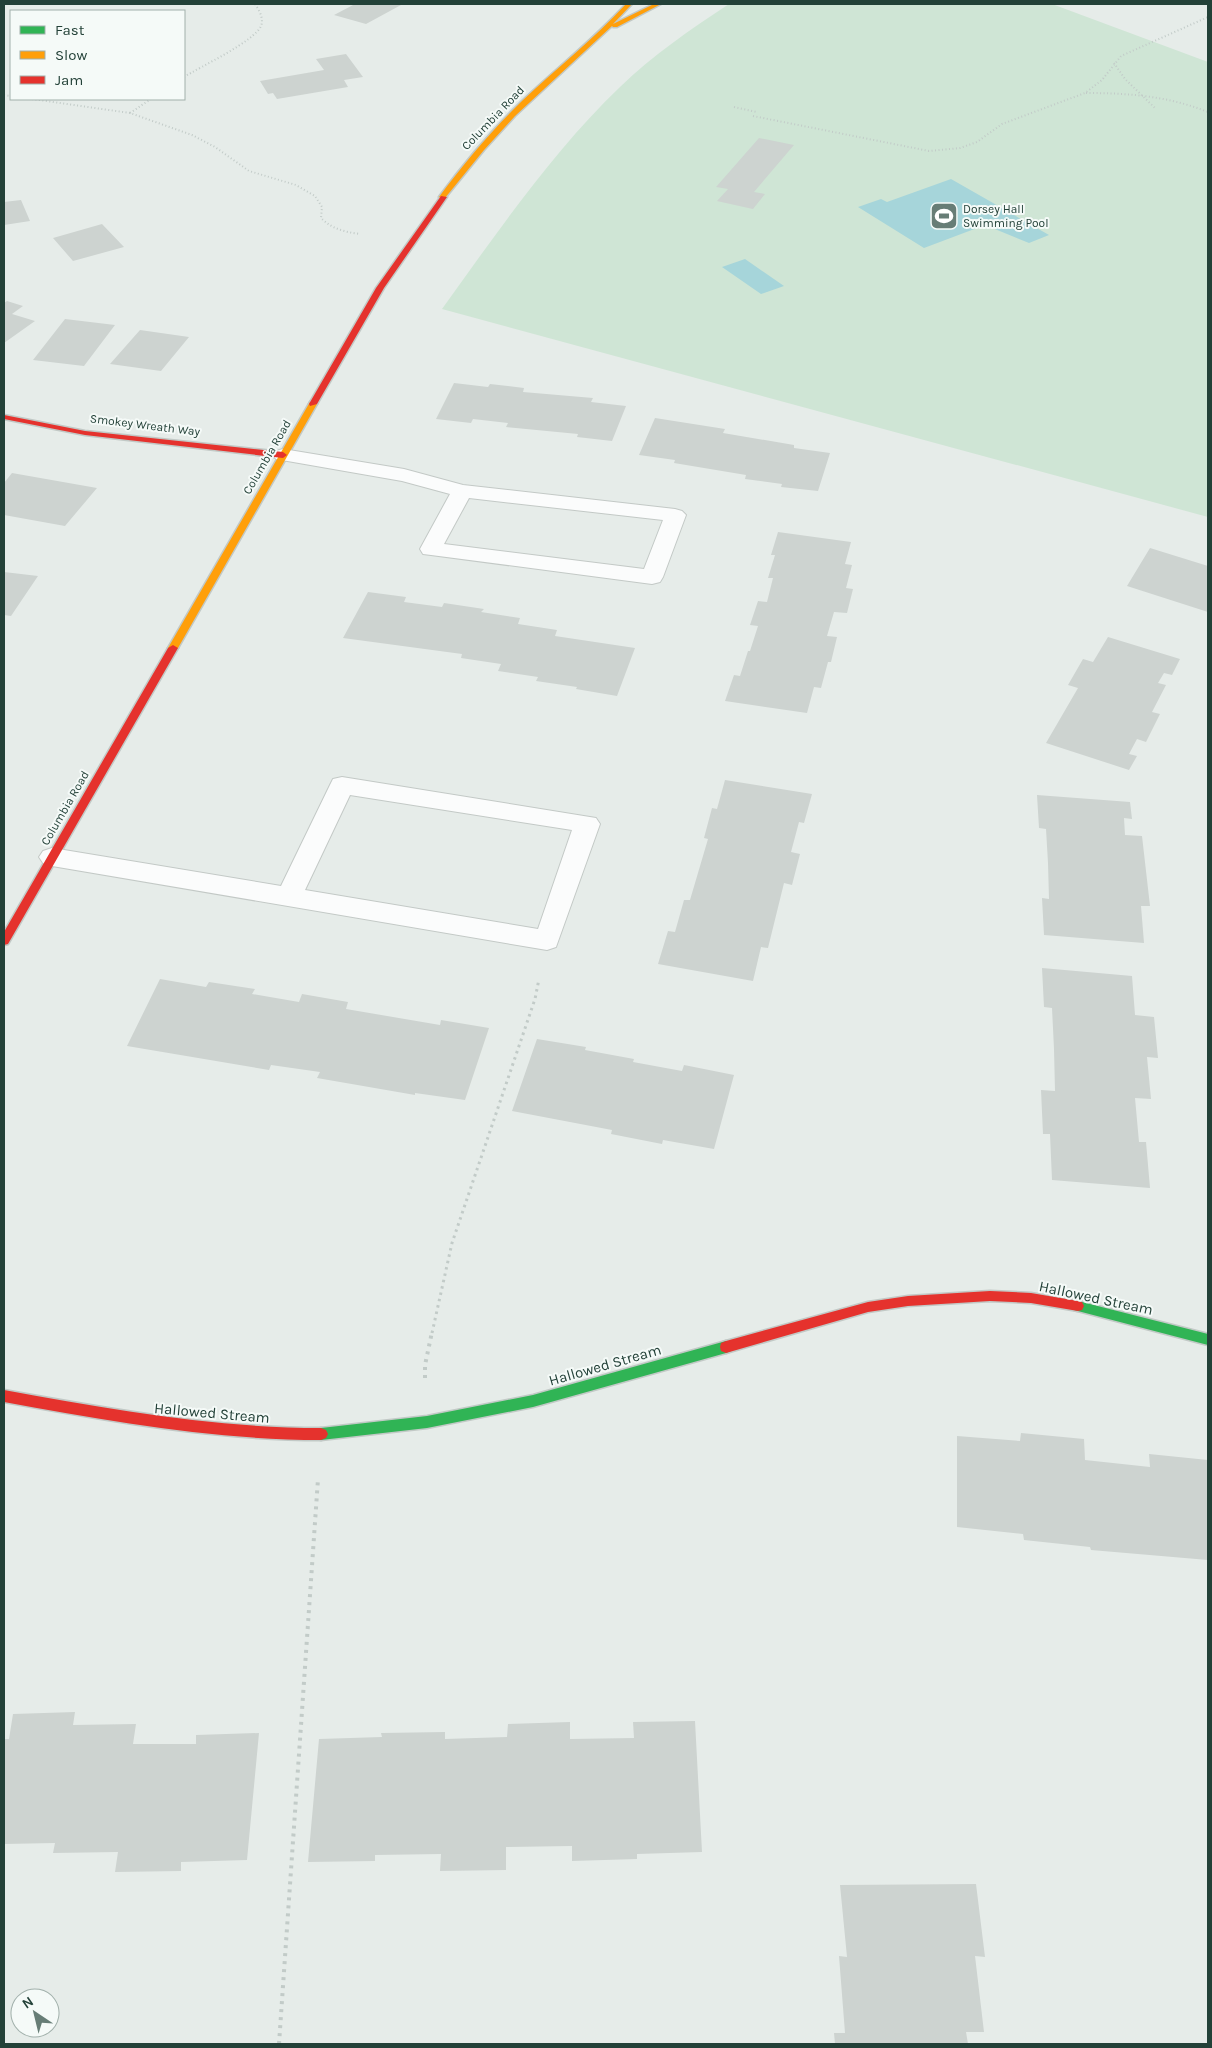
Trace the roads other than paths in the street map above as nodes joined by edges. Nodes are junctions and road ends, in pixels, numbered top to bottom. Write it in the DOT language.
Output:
graph roads {
  1 [pos="630,4"];
  2 [pos="658,4"];
  3 [pos="609,28"];
  4 [pos="4,417"];
  5 [pos="284,455"];
  6 [pos="462,491"];
  7 [pos="52,857"];
  8 [pos="289,896"];
  9 [pos="4,941"];
  10 [pos="1208,1340"];
  11 [pos="4,1396"];
  1 -- 3 [label="street, Columbia Road"];
  2 -- 3 [label="street, Columbia Road"];
  3 -- 5 [label="street, Columbia Road"];
  4 -- 5 [label="street, Smokey Wreath Way"];
  5 -- 6 [label="lane"];
  5 -- 7 [label="street, Columbia Road"];
  6 -- 6 [label="lane"];
  7 -- 8 [label="lane"];
  7 -- 9 [label="street, Columbia Road"];
  8 -- 8 [label="lane"];
  10 -- 11 [label="street, Hallowed Stream"];
}
